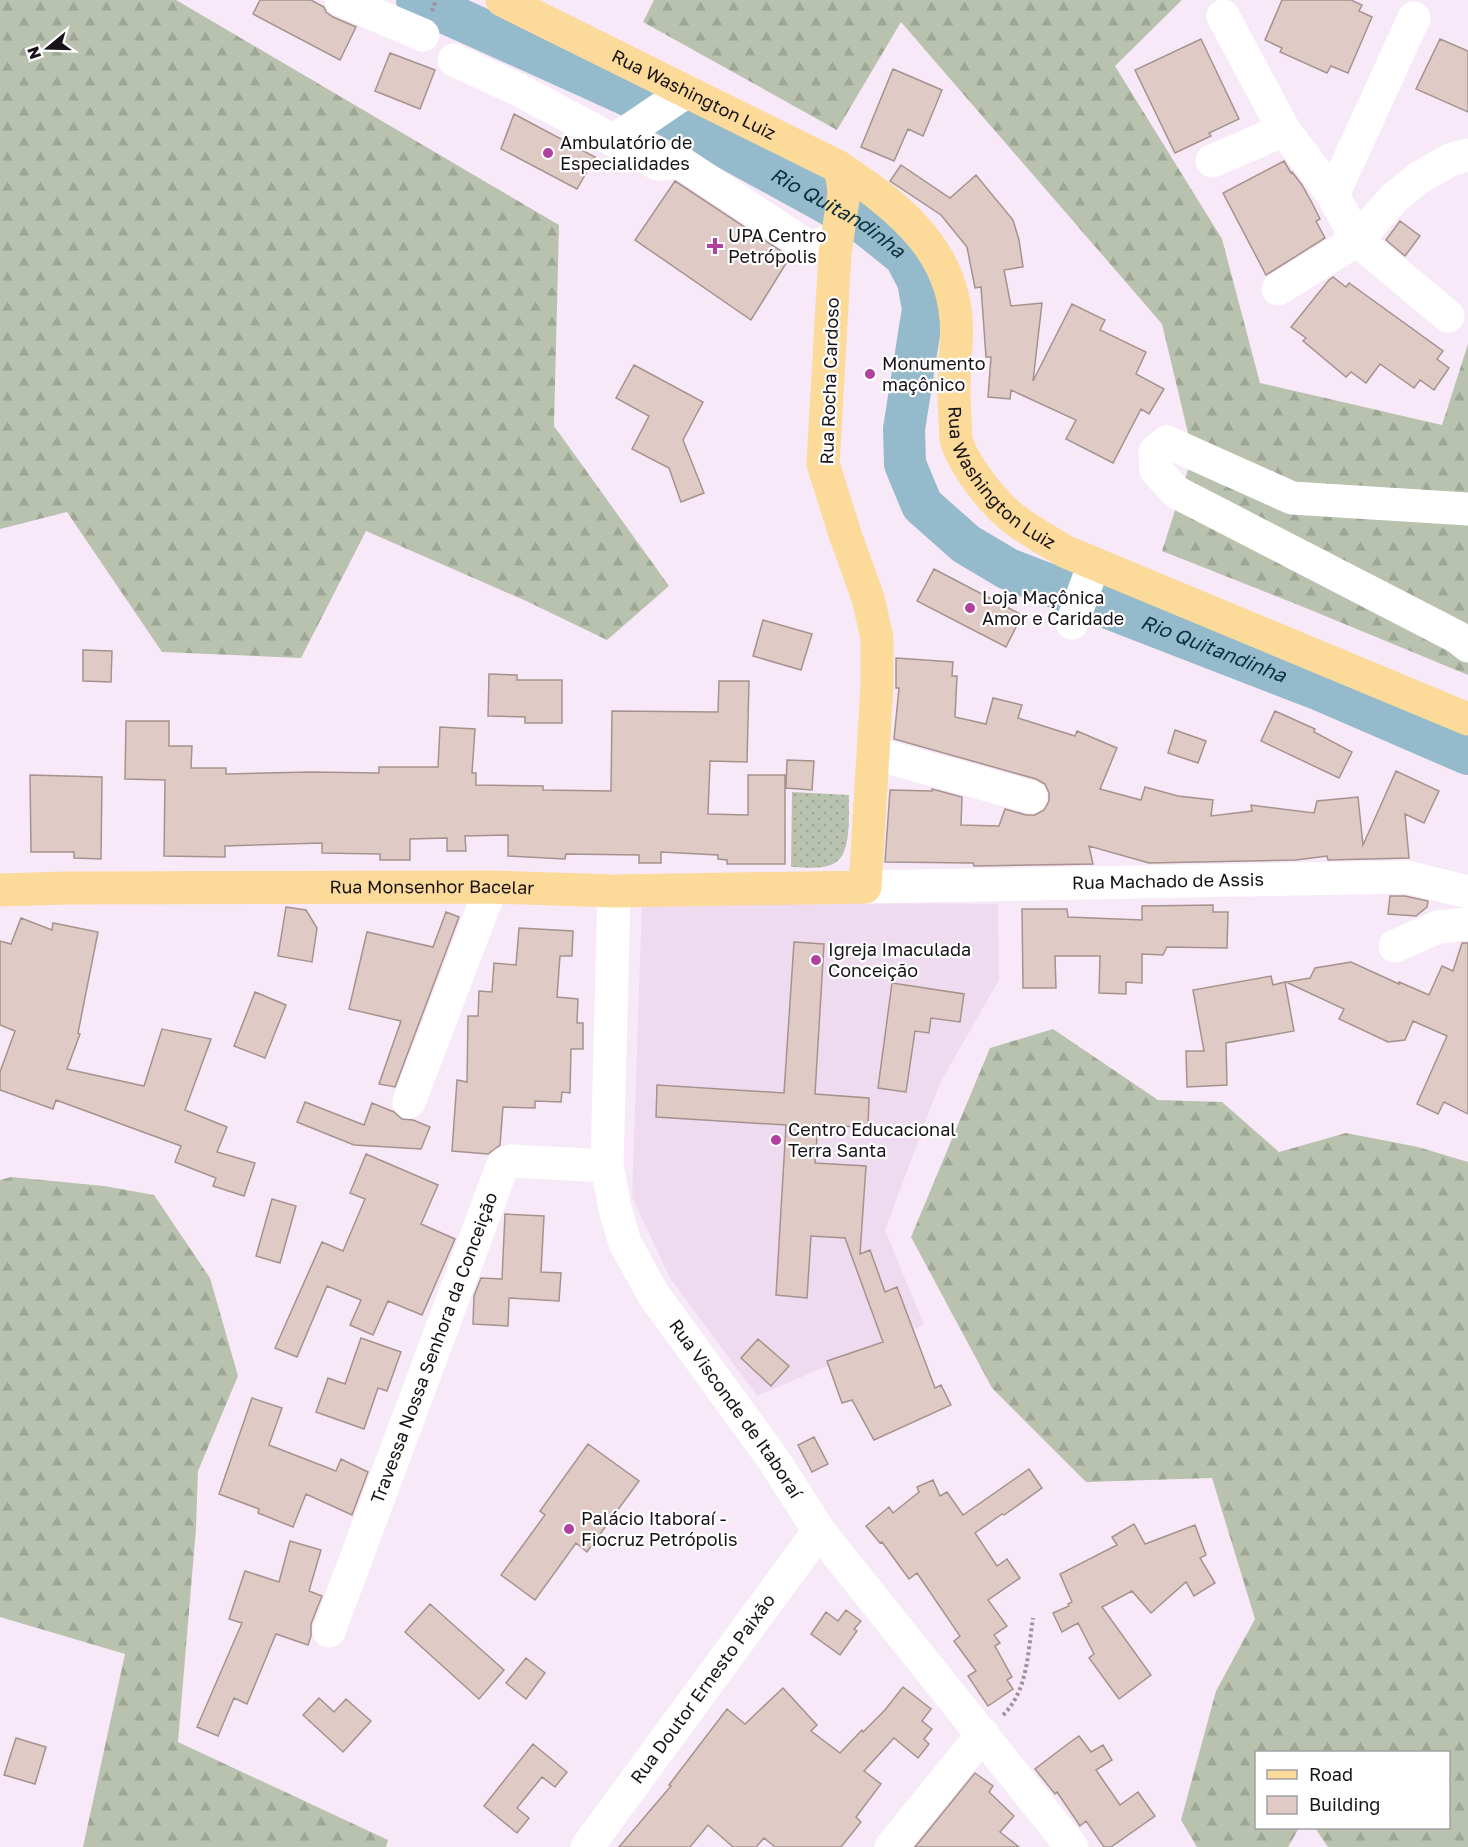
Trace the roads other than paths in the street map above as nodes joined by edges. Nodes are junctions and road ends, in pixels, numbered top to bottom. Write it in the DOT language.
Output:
graph roads {
  1 [pos="341,0"];
  2 [pos="502,0"];
  3 [pos="1223,16"];
  4 [pos="1414,18"];
  5 [pos="423,35"];
  6 [pos="454,60"];
  7 [pos="687,92"];
  8 [pos="1284,130"];
  9 [pos="615,140"];
  10 [pos="1468,155"];
  11 [pos="1212,161"];
  12 [pos="850,182"];
  13 [pos="1333,195"];
  14 [pos="837,237"];
  15 [pos="1357,240"];
  16 [pos="1278,289"];
  17 [pos="1448,316"];
  18 [pos="1468,509"];
  19 [pos="1094,564"];
  20 [pos="1072,622"];
  21 [pos="1468,646"];
  22 [pos="1468,718"];
  23 [pos="873,753"];
  24 [pos="1031,797"];
  25 [pos="491,887"];
  26 [pos="865,887"];
  27 [pos="0,890"];
  28 [pos="614,891"];
  29 [pos="1468,892"];
  30 [pos="1468,924"];
  31 [pos="1395,946"];
  32 [pos="409,1102"];
  33 [pos="607,1166"];
  34 [pos="819,1530"];
  35 [pos="330,1631"];
  36 [pos="983,1734"];
  37 [pos="587,1847"];
  38 [pos="891,1847"];
  39 [pos="1072,1847"];
  1 -- 5 [label="street"];
  2 -- 7 [label="main road, Rua Washington Luiz"];
  3 -- 8 [label="street"];
  4 -- 13 [label="street"];
  6 -- 9 [label="street"];
  7 -- 9 [label="street"];
  7 -- 12 [label="main road, Rua Washington Luiz"];
  8 -- 11 [label="street"];
  8 -- 13 [label="street"];
  9 -- 14 [label="street"];
  10 -- 15 [label="street"];
  12 -- 14 [label="main road, Rua Rocha Cardoso"];
  12 -- 19 [label="main road, Rua Washington Luiz"];
  13 -- 15 [label="street"];
  14 -- 23 [label="main road, Rua Rocha Cardoso"];
  15 -- 16 [label="street"];
  15 -- 17 [label="street"];
  18 -- 21 [label="street"];
  19 -- 20 [label="street"];
  19 -- 22 [label="main road, Rua Washington Luiz"];
  23 -- 24 [label="street"];
  23 -- 26 [label="main road, Rua Rocha Cardoso"];
  25 -- 27 [label="main road, Rua Monsenhor Bacelar"];
  25 -- 28 [label="main road, Rua Monsenhor Bacelar"];
  25 -- 32 [label="street"];
  26 -- 28 [label="main road, Rua Monsenhor Bacelar"];
  26 -- 29 [label="street, Rua Machado de Assis"];
  28 -- 33 [label="street, Rua Visconde de Itaboraí"];
  30 -- 31 [label="street"];
  33 -- 34 [label="street, Rua Visconde de Itaboraí"];
  33 -- 35 [label="street, Travessa Nossa Senhora da Conceição"];
  34 -- 36 [label="street, Rua Visconde de Itaboraí"];
  34 -- 37 [label="street, Rua Doutor Ernesto Paixão"];
  36 -- 38 [label="street"];
  36 -- 39 [label="street, Rua Visconde de Itaboraí"];
}
